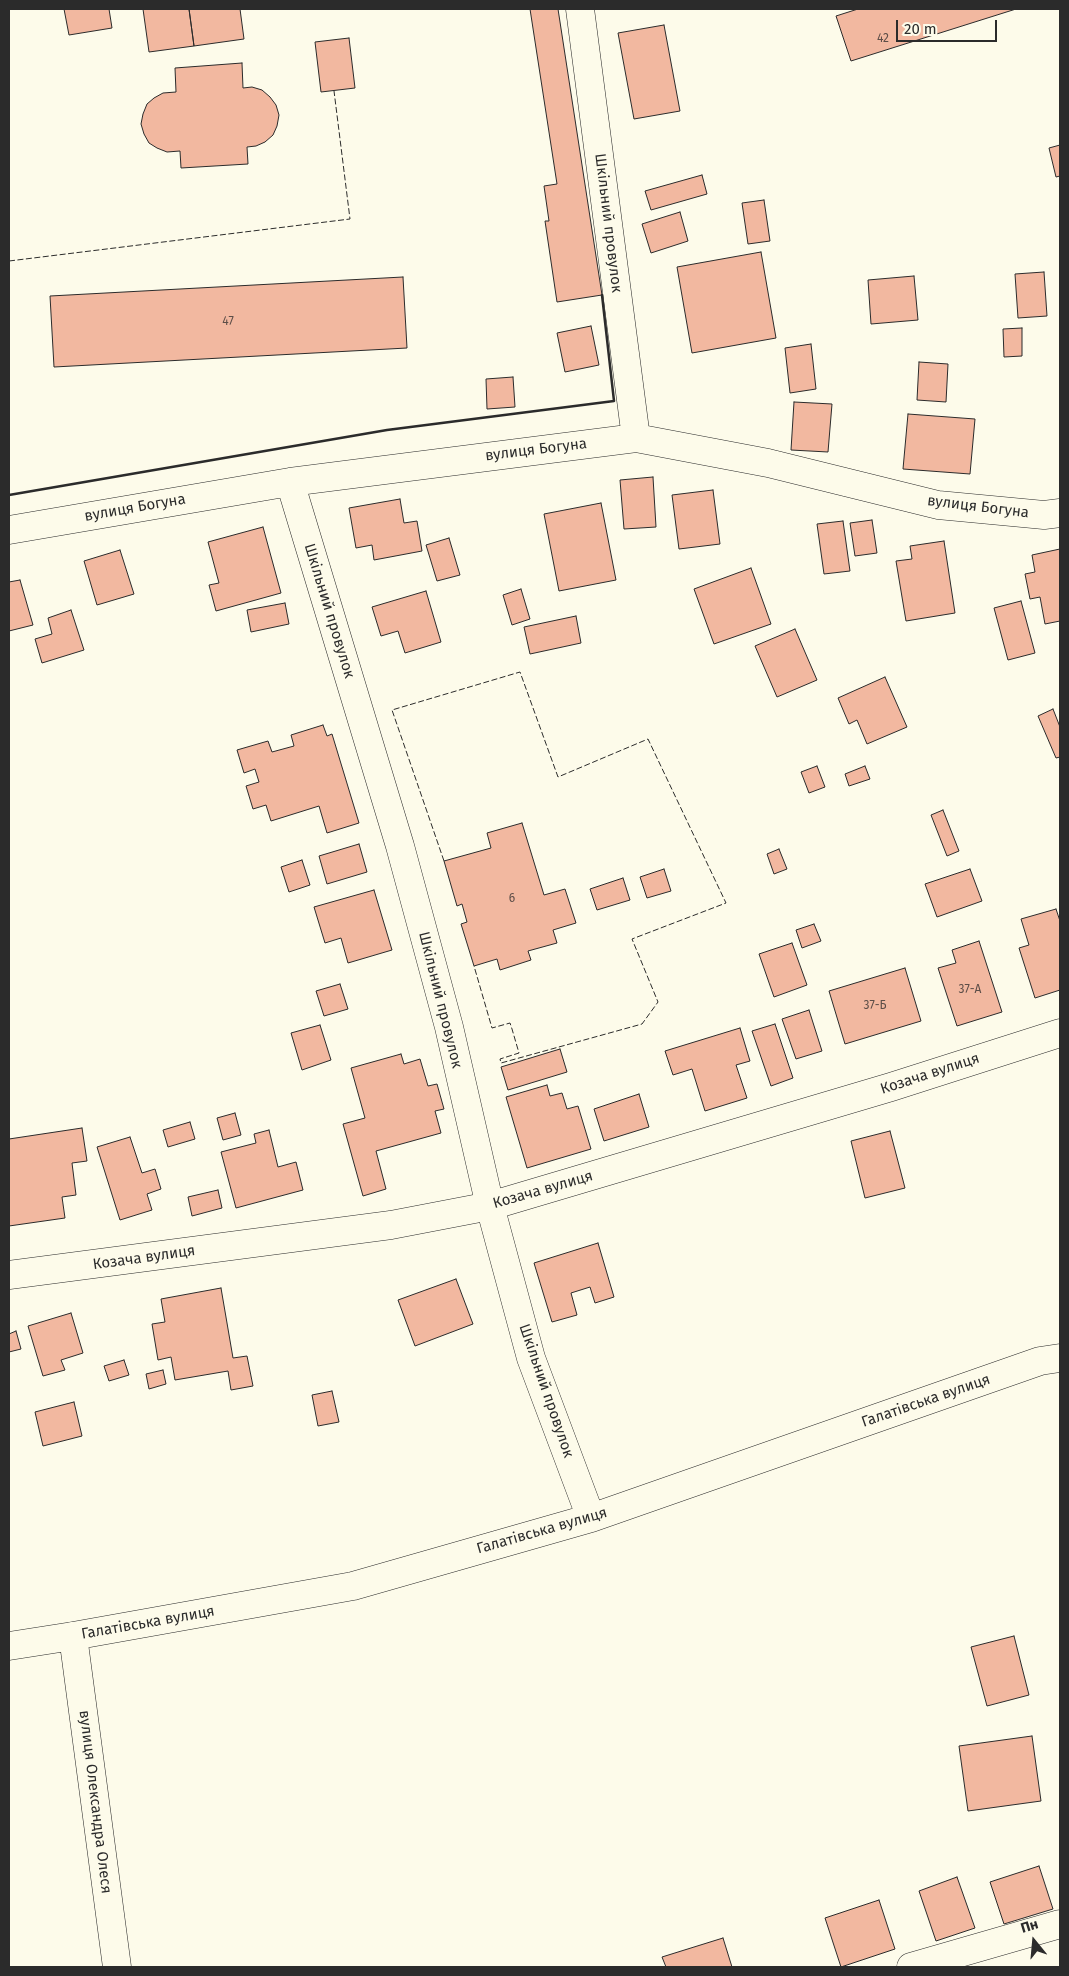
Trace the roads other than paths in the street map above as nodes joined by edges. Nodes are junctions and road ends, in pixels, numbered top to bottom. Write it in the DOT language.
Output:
graph roads {
  1 [pos="580,9"];
  2 [pos="636,438"];
  3 [pos="290,482"];
  4 [pos="1060,513"];
  5 [pos="9,530"];
  6 [pos="1060,1032"];
  7 [pos="490,1206"];
  8 [pos="9,1275"];
  9 [pos="1060,1358"];
  10 [pos="591,1518"];
  11 [pos="73,1636"];
  12 [pos="9,1646"];
  13 [pos="1060,1924"];
  14 [pos="117,1967"];
  15 [pos="911,1967"];
  1 -- 2 [label="street, Шкільний провулок"];
  2 -- 3 [label="street, вулиця Богуна"];
  2 -- 4 [label="street, вулиця Богуна"];
  3 -- 5 [label="street, вулиця Богуна"];
  3 -- 7 [label="street, Шкільний провулок"];
  6 -- 7 [label="street, Козача вулиця"];
  7 -- 8 [label="street, Козача вулиця"];
  7 -- 10 [label="street, Шкільний провулок"];
  9 -- 10 [label="street, Галатівська вулиця"];
  10 -- 11 [label="street, Галатівська вулиця"];
  11 -- 12 [label="street, Галатівська вулиця"];
  11 -- 14 [label="street, вулиця Олександра Олеся"];
  13 -- 15 [label="street"];
}
